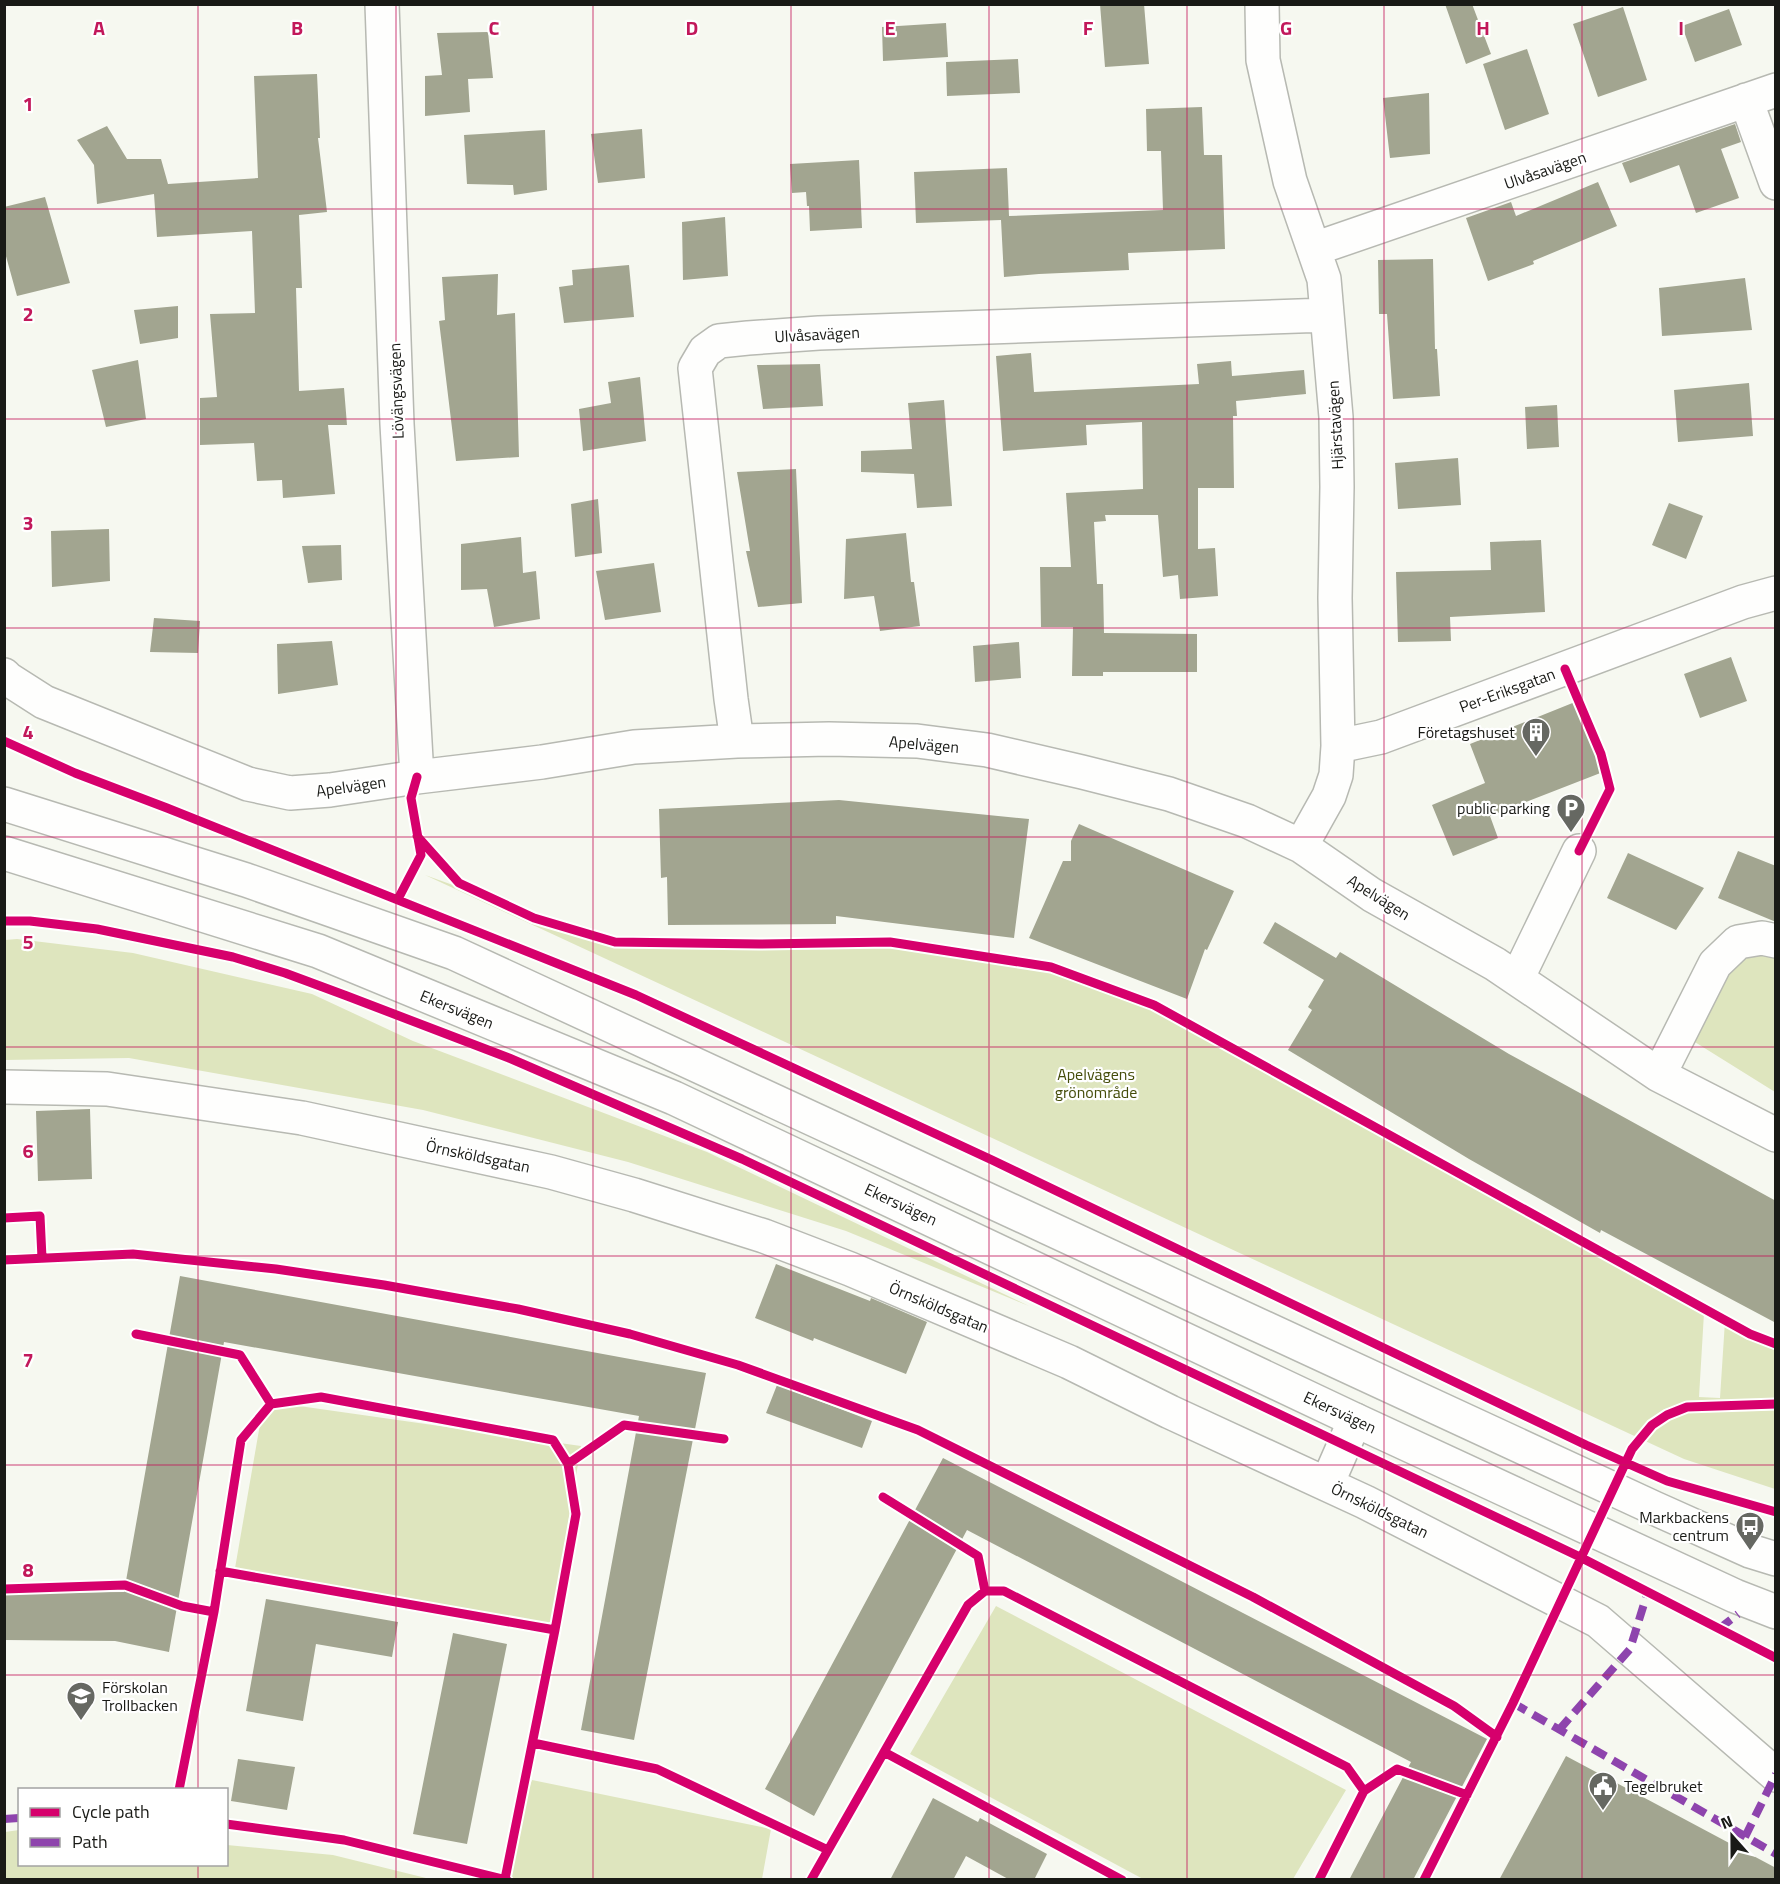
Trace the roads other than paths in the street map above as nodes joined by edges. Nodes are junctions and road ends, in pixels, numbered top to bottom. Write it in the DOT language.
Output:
graph roads {
  1 [pos="382,4"];
  2 [pos="1262,4"];
  3 [pos="1761,95"];
  4 [pos="1776,183"];
  5 [pos="1314,249"];
  6 [pos="1327,315"];
  7 [pos="1776,592"];
  8 [pos="4,675"];
  9 [pos="737,741"];
  10 [pos="1338,746"];
  11 [pos="417,777"];
  12 [pos="4,804"];
  13 [pos="1301,846"];
  14 [pos="1579,851"];
  15 [pos="4,853"];
  16 [pos="1776,941"];
  17 [pos="1517,979"];
  18 [pos="1659,1075"];
  19 [pos="4,1087"];
  20 [pos="1774,1129"];
  21 [pos="1375,1380"];
  22 [pos="1355,1420"];
  23 [pos="1327,1484"];
  24 [pos="1776,1559"];
  25 [pos="1776,1612"];
  26 [pos="1776,1775"];
  1 -- 11 [label="street, Lövängsvägen"];
  2 -- 5 [label="street, Hjärstavägen"];
  3 -- 4 [label="street"];
  3 -- 5 [label="street, Ulvåsavägen"];
  5 -- 6 [label="street, Hjärstavägen"];
  6 -- 9 [label="street, Ulvåsavägen"];
  6 -- 10 [label="street, Hjärstavägen"];
  7 -- 10 [label="street, Per-Eriksgatan"];
  8 -- 11 [label="street, Apelvägen"];
  9 -- 11 [label="street, Apelvägen"];
  9 -- 13 [label="street, Apelvägen"];
  10 -- 13 [label="street, Hjärstavägen"];
  12 -- 21 [label="street"];
  13 -- 17 [label="street, Apelvägen"];
  14 -- 17 [label="street"];
  15 -- 22 [label="street, Ekersvägen"];
  16 -- 18 [label="street"];
  17 -- 18 [label="street, Apelvägen"];
  18 -- 20 [label="street, Apelvägen"];
  19 -- 23 [label="street, Örnsköldsgatan"];
  21 -- 22 [label="street"];
  21 -- 24 [label="street"];
  22 -- 23 [label="street"];
  22 -- 25 [label="street, Ekersvägen"];
  23 -- 26 [label="street, Örnsköldsgatan"];
}
